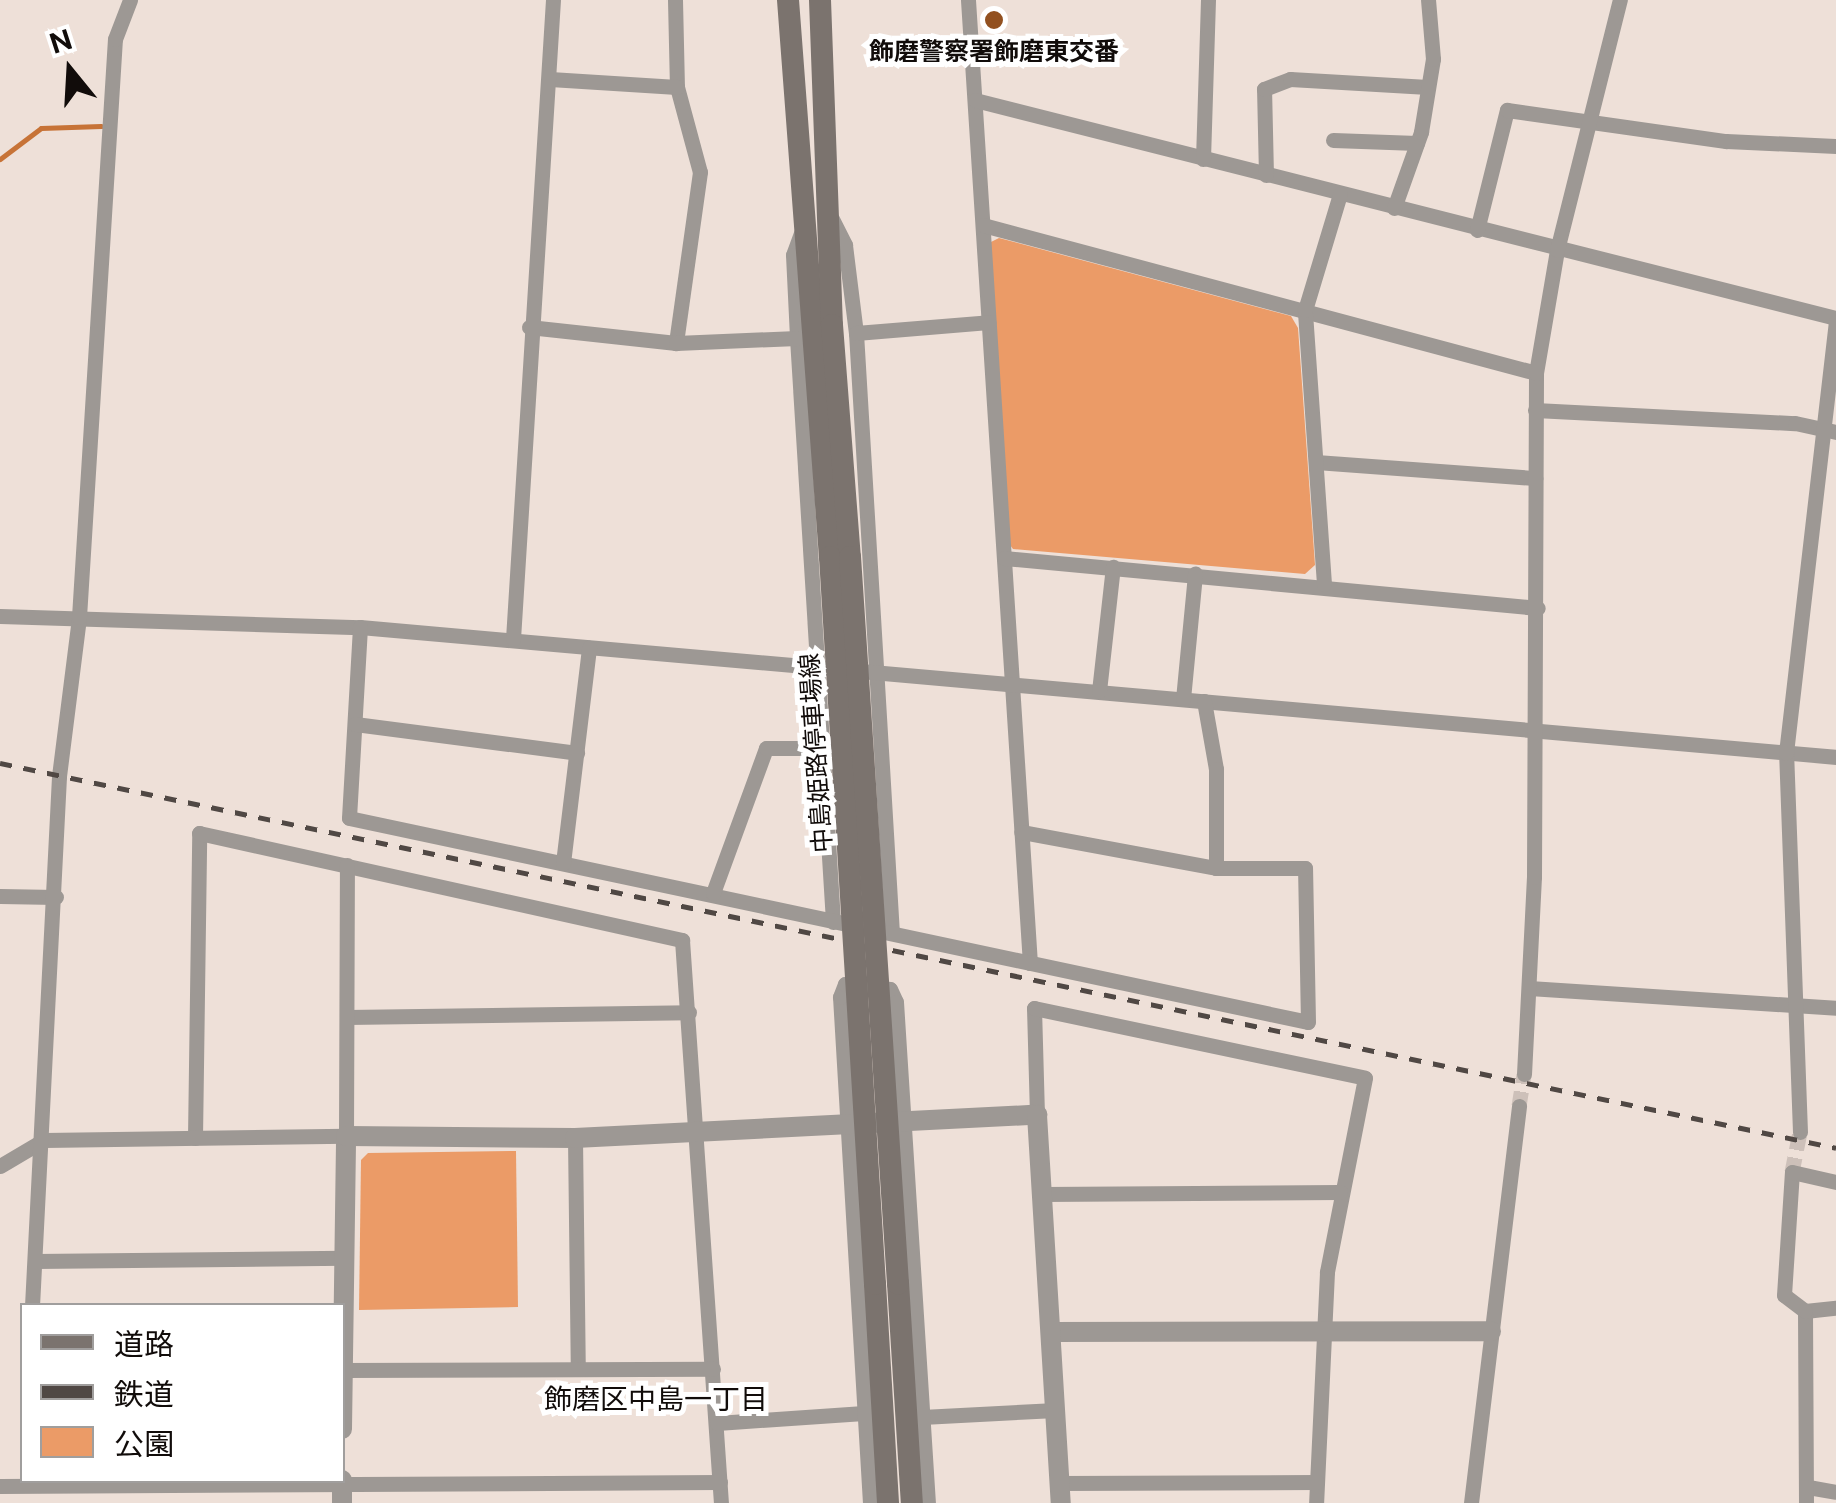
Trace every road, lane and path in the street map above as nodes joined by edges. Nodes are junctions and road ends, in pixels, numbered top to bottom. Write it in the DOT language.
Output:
graph roads {
  1 [pos="130,0"];
  2 [pos="553,0"];
  3 [pos="674,0"];
  4 [pos="788,0"];
  5 [pos="820,0"];
  6 [pos="968,0"];
  7 [pos="1208,0"];
  8 [pos="1428,0"];
  9 [pos="1620,0"];
  10 [pos="550,80"];
  11 [pos="677,87"];
  12 [pos="1428,87"];
  13 [pos="974,100"];
  14 [pos="1590,122"];
  15 [pos="1333,140"];
  16 [pos="1417,143"];
  17 [pos="1836,146"];
  18 [pos="1203,159"];
  19 [pos="1266,175"];
  20 [pos="1340,194"];
  21 [pos="1394,208"];
  22 [pos="832,219"];
  23 [pos="804,224"];
  24 [pos="982,225"];
  25 [pos="1477,230"];
  26 [pos="1557,250"];
  27 [pos="1305,310"];
  28 [pos="1836,320"];
  29 [pos="989,322"];
  30 [pos="529,327"];
  31 [pos="856,333"];
  32 [pos="797,338"];
  33 [pos="676,343"];
  34 [pos="1536,372"];
  35 [pos="1535,410"];
  36 [pos="1828,431"];
  37 [pos="1316,462"];
  38 [pos="1535,478"];
  39 [pos="840,557"];
  40 [pos="1004,558"];
  41 [pos="1113,567"];
  42 [pos="1195,574"];
  43 [pos="1324,584"];
  44 [pos="1538,608"];
  45 [pos="0,616"];
  46 [pos="79,617"];
  47 [pos="360,627"];
  48 [pos="513,639"];
  49 [pos="589,648"];
  50 [pos="816,669"];
  51 [pos="877,673"];
  52 [pos="1012,683"];
  53 [pos="1100,692"];
  54 [pos="1184,699"];
  55 [pos="1204,701"];
  56 [pos="355,724"];
  57 [pos="1535,732"];
  58 [pos="822,748"];
  59 [pos="1786,753"];
  60 [pos="577,754"];
  61 [pos="1836,757"];
  62 [pos="1022,832"];
  63 [pos="563,863"];
  64 [pos="347,865"];
  65 [pos="1216,868"];
  66 [pos="713,894"];
  67 [pos="0,896"];
  68 [pos="56,898"];
  69 [pos="832,922"];
  70 [pos="892,933"];
  71 [pos="1030,963"];
  72 [pos="1529,988"];
  73 [pos="1794,1005"];
  74 [pos="1836,1008"];
  75 [pos="689,1012"];
  76 [pos="347,1018"];
  77 [pos="1524,1074"];
  78 [pos="1519,1106"];
  79 [pos="1037,1115"];
  80 [pos="905,1118"];
  81 [pos="849,1121"];
  82 [pos="1800,1132"];
  83 [pos="699,1133"];
  84 [pos="346,1136"];
  85 [pos="195,1138"];
  86 [pos="575,1138"];
  87 [pos="44,1140"];
  88 [pos="0,1166"];
  89 [pos="1836,1182"];
  90 [pos="1340,1192"];
  91 [pos="1042,1194"];
  92 [pos="344,1258"];
  93 [pos="36,1261"];
  94 [pos="887,1284"];
  95 [pos="32,1303"];
  96 [pos="344,1303"];
  97 [pos="1836,1308"];
  98 [pos="1805,1311"];
  99 [pos="1328,1331"];
  100 [pos="1491,1331"];
  101 [pos="1052,1332"];
  102 [pos="713,1369"];
  103 [pos="345,1370"];
  104 [pos="578,1370"];
  105 [pos="1056,1410"];
  106 [pos="864,1413"];
  107 [pos="922,1417"];
  108 [pos="717,1422"];
  109 [pos="720,1482"];
  110 [pos="1317,1482"];
  111 [pos="0,1486"];
  112 [pos="342,1490"];
  113 [pos="22,1491"];
  114 [pos="1836,1492"];
  115 [pos="1060,1493"];
  116 [pos="1807,1495"];
  117 [pos="721,1503"];
  118 [pos="870,1503"];
  119 [pos="888,1503"];
  120 [pos="912,1503"];
  121 [pos="928,1503"];
  122 [pos="1316,1503"];
  123 [pos="1471,1503"];
  1 -- 46 [label="street"];
  2 -- 10 [label="street"];
  3 -- 11 [label="street"];
  4 -- 23 [label="main road, 中島姫路停車場線"];
  5 -- 22 [label="main road, 中島姫路停車場線"];
  6 -- 13 [label="street"];
  7 -- 18 [label="street"];
  8 -- 12 [label="street"];
  9 -- 14 [label="street"];
  10 -- 11 [label="street"];
  10 -- 30 [label="street"];
  11 -- 33 [label="street"];
  12 -- 16 [label="street"];
  12 -- 19 [label="street"];
  13 -- 18 [label="street"];
  13 -- 24 [label="street"];
  14 -- 17 [label="street"];
  14 -- 25 [label="street"];
  14 -- 26 [label="street"];
  15 -- 16 [label="street"];
  16 -- 21 [label="street"];
  18 -- 19 [label="street"];
  19 -- 20 [label="street"];
  20 -- 21 [label="street"];
  20 -- 27 [label="street"];
  21 -- 25 [label="street"];
  22 -- 31 [label="street"];
  22 -- 39 [label="main road, 中島姫路停車場線"];
  23 -- 32 [label="street"];
  23 -- 39 [label="main road, 中島姫路停車場線"];
  24 -- 27 [label="street"];
  24 -- 29 [label="street"];
  25 -- 26 [label="street"];
  26 -- 28 [label="street"];
  26 -- 34 [label="street"];
  27 -- 34 [label="street"];
  27 -- 37 [label="street"];
  28 -- 36 [label="street"];
  29 -- 31 [label="street"];
  29 -- 40 [label="street"];
  30 -- 33 [label="street"];
  30 -- 48 [label="street"];
  31 -- 51 [label="street"];
  32 -- 33 [label="street"];
  32 -- 50 [label="street"];
  34 -- 35 [label="street"];
  35 -- 36 [label="street"];
  35 -- 38 [label="street"];
  36 -- 59 [label="street"];
  37 -- 38 [label="street"];
  37 -- 43 [label="street"];
  38 -- 44 [label="street"];
  39 -- 94 [label="main road, 中島姫路停車場線, bridge"];
  40 -- 41 [label="street"];
  40 -- 52 [label="street"];
  41 -- 42 [label="street"];
  41 -- 53 [label="street"];
  42 -- 43 [label="street"];
  42 -- 54 [label="street"];
  43 -- 44 [label="street"];
  44 -- 57 [label="street"];
  45 -- 46 [label="street"];
  46 -- 47 [label="street"];
  46 -- 68 [label="street"];
  47 -- 48 [label="street"];
  47 -- 56 [label="street"];
  48 -- 49 [label="street"];
  49 -- 50 [label="street"];
  49 -- 60 [label="street"];
  50 -- 51 [label="street"];
  50 -- 58 [label="street"];
  51 -- 52 [label="street"];
  51 -- 70 [label="street"];
  52 -- 53 [label="street"];
  52 -- 62 [label="street"];
  53 -- 54 [label="street"];
  54 -- 55 [label="street"];
  55 -- 57 [label="street"];
  55 -- 65 [label="street"];
  56 -- 60 [label="street"];
  56 -- 63 [label="street"];
  57 -- 59 [label="street"];
  57 -- 72 [label="street"];
  58 -- 66 [label="street"];
  58 -- 69 [label="street"];
  59 -- 61 [label="street"];
  59 -- 73 [label="street"];
  60 -- 63 [label="street"];
  62 -- 65 [label="street"];
  62 -- 71 [label="street"];
  63 -- 66 [label="street"];
  64 -- 75 [label="street"];
  64 -- 76 [label="street"];
  64 -- 85 [label="street"];
  65 -- 71 [label="street"];
  66 -- 69 [label="street"];
  67 -- 68 [label="street"];
  68 -- 87 [label="street"];
  69 -- 70 [label="street"];
  70 -- 71 [label="street"];
  72 -- 73 [label="street"];
  72 -- 77 [label="street"];
  73 -- 74 [label="street"];
  73 -- 82 [label="street"];
  75 -- 76 [label="street"];
  75 -- 83 [label="street"];
  76 -- 84 [label="street"];
  78 -- 100 [label="street"];
  79 -- 80 [label="street"];
  79 -- 90 [label="street"];
  79 -- 91 [label="street"];
  80 -- 81 [label="street"];
  80 -- 81 [label="street"];
  80 -- 107 [label="street"];
  81 -- 83 [label="street"];
  81 -- 106 [label="street"];
  83 -- 86 [label="street"];
  83 -- 102 [label="street"];
  84 -- 85 [label="street"];
  84 -- 86 [label="street"];
  84 -- 92 [label="street"];
  85 -- 87 [label="street"];
  86 -- 104 [label="street"];
  87 -- 88 [label="street"];
  87 -- 93 [label="street"];
  89 -- 98 [label="street"];
  90 -- 91 [label="street"];
  90 -- 99 [label="street"];
  91 -- 101 [label="street"];
  92 -- 93 [label="street"];
  92 -- 96 [label="street"];
  93 -- 95 [label="street"];
  94 -- 119 [label="main road, 中島姫路停車場線"];
  94 -- 120 [label="main road, 中島姫路停車場線"];
  97 -- 98 [label="street"];
  98 -- 116 [label="street"];
  99 -- 100 [label="street"];
  99 -- 101 [label="street"];
  99 -- 110 [label="street"];
  100 -- 123 [label="street"];
  101 -- 105 [label="street"];
  102 -- 104 [label="street"];
  102 -- 108 [label="street"];
  103 -- 104 [label="street"];
  105 -- 107 [label="street"];
  105 -- 115 [label="street"];
  106 -- 108 [label="street"];
  106 -- 118 [label="street"];
  107 -- 121 [label="street"];
  108 -- 109 [label="street"];
  109 -- 112 [label="street"];
  109 -- 117 [label="street"];
  110 -- 115 [label="street"];
  110 -- 122 [label="street"];
  111 -- 113 [label="street"];
  112 -- 113 [label="street"];
  114 -- 116 [label="street"];
}
